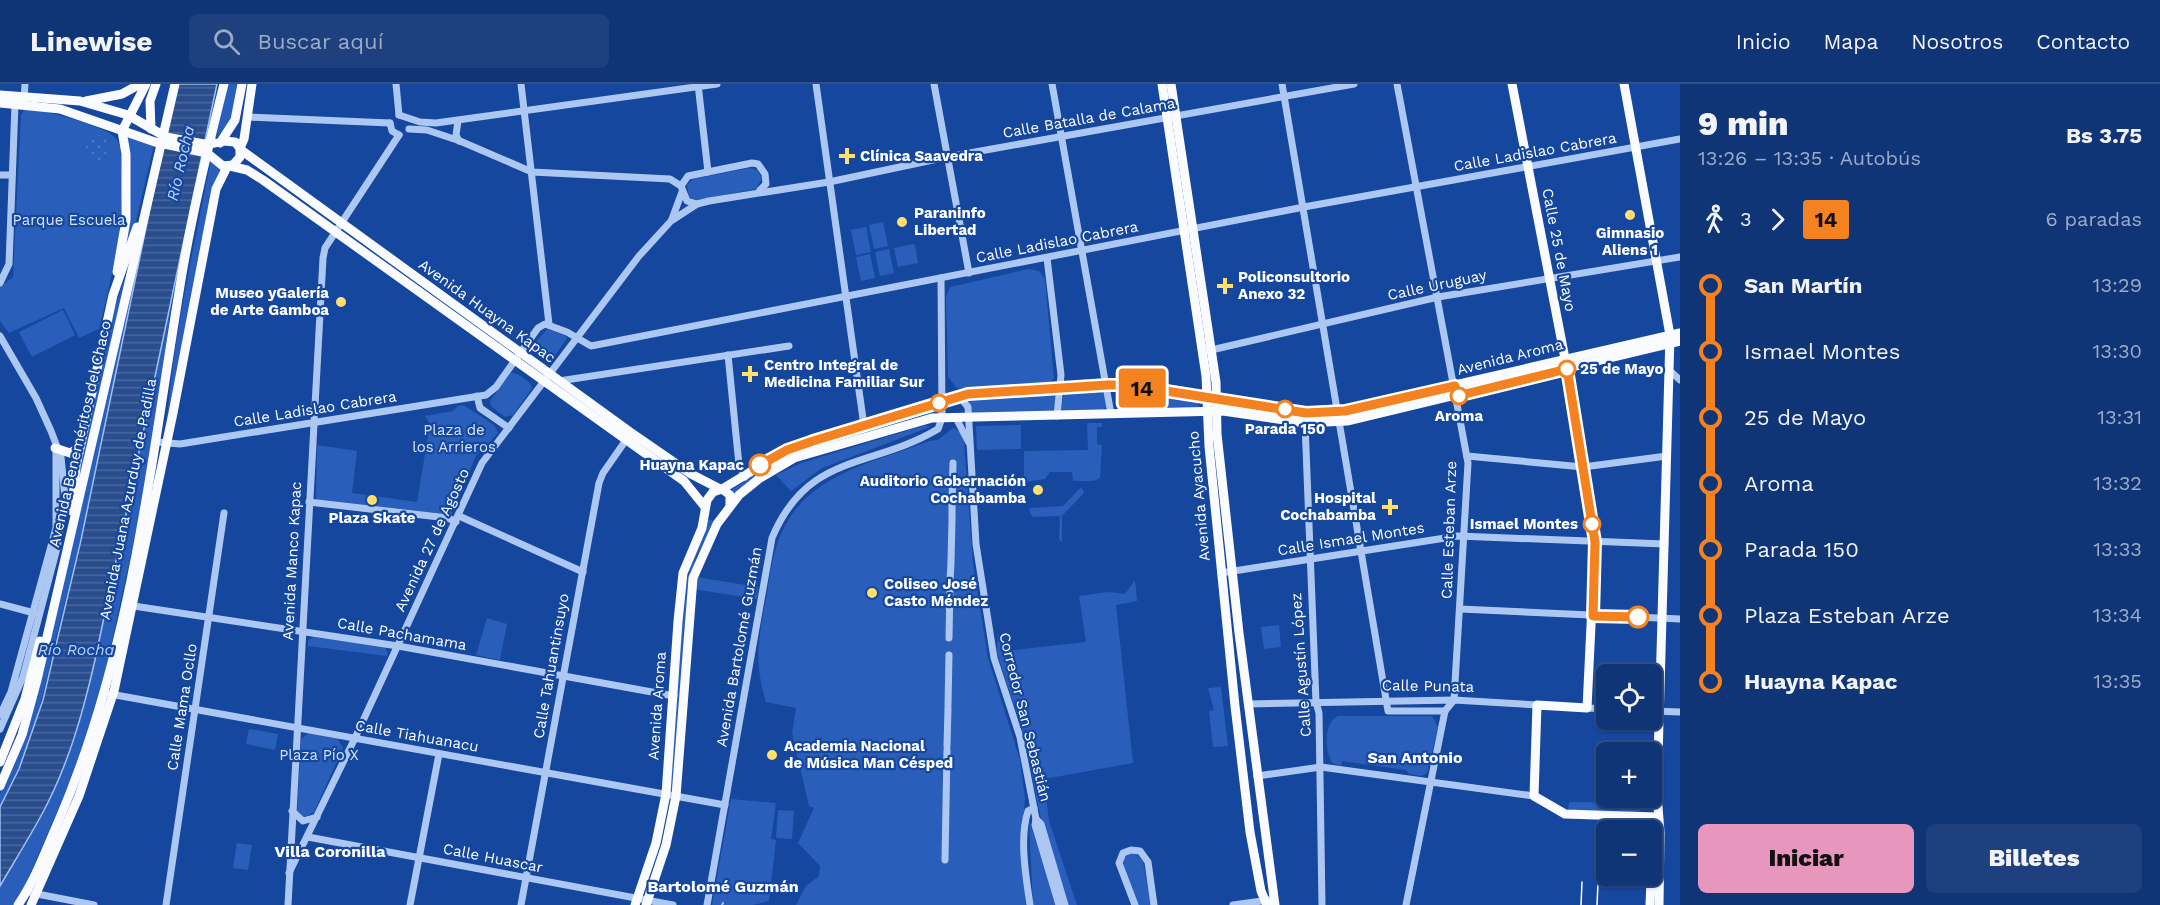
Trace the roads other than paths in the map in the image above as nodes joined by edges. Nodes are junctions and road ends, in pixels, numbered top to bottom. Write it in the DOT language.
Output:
graph roads {
  1 [pos="25,84"];
  2 [pos="140,84"];
  3 [pos="146,84"];
  4 [pos="156,84"];
  5 [pos="169,84"];
  6 [pos="175,84"];
  7 [pos="224,84"];
  8 [pos="242,84"];
  9 [pos="252,84"];
  10 [pos="396,84"];
  11 [pos="521,84"];
  12 [pos="717,84"];
  13 [pos="816,84"];
  14 [pos="934,84"];
  15 [pos="1052,84"];
  16 [pos="1162,84"];
  17 [pos="1171,84"];
  18 [pos="1282,84"];
  19 [pos="1354,84"];
  20 [pos="1397,84"];
  21 [pos="1512,84"];
  22 [pos="1624,84"];
  23 [pos="698,86"];
  24 [pos="0,95"];
  25 [pos="1284,97"];
  26 [pos="21,101"];
  27 [pos="80,101"];
  28 [pos="0,103"];
  29 [pos="525,112"];
  30 [pos="128,115"];
  31 [pos="399,115"];
  32 [pos="1171,116"];
  33 [pos="247,117"];
  34 [pos="407,118"];
  35 [pos="458,121"];
  36 [pos="390,123"];
  37 [pos="409,129"];
  38 [pos="122,131"];
  39 [pos="399,135"];
  40 [pos="158,137"];
  41 [pos="1062,137"];
  42 [pos="1680,140"];
  43 [pos="459,141"];
  44 [pos="219,142"];
  45 [pos="1636,148"];
  46 [pos="240,149"];
  47 [pos="209,153"];
  48 [pos="947,157"];
  49 [pos="228,166"];
  50 [pos="1529,168"];
  51 [pos="532,172"];
  52 [pos="708,172"];
  53 [pos="0,175"];
  54 [pos="12,175"];
  55 [pos="829,182"];
  56 [pos="1415,186"];
  57 [pos="682,189"];
  58 [pos="758,192"];
  59 [pos="698,204"];
  60 [pos="1304,207"];
  61 [pos="671,221"];
  62 [pos="342,225"];
  63 [pos="1187,231"];
  64 [pos="335,234"];
  65 [pos="1082,249"];
  66 [pos="1680,257"];
  67 [pos="1047,258"];
  68 [pos="1657,261"];
  69 [pos="9,264"];
  70 [pos="0,269"];
  71 [pos="969,273"];
  72 [pos="940,278"];
  73 [pos="1548,278"];
  74 [pos="0,283"];
  75 [pos="113,295"];
  76 [pos="845,295"];
  77 [pos="1438,297"];
  78 [pos="1324,323"];
  79 [pos="549,324"];
  80 [pos="0,336"];
  81 [pos="577,338"];
  82 [pos="1675,338"];
  83 [pos="789,345"];
  84 [pos="1207,351"];
  85 [pos="521,352"];
  86 [pos="728,355"];
  87 [pos="514,361"];
  88 [pos="1566,364"];
  89 [pos="1670,371"];
  90 [pos="550,374"];
  91 [pos="1680,380"];
  92 [pos="559,381"];
  93 [pos="543,382"];
  94 [pos="1107,385"];
  95 [pos="1059,388"];
  96 [pos="1456,391"];
  97 [pos="477,396"];
  98 [pos="959,396"];
  99 [pos="1211,398"];
  100 [pos="941,402"];
  101 [pos="1212,412"];
  102 [pos="1111,414"];
  103 [pos="1057,416"];
  104 [pos="1340,417"];
  105 [pos="942,418"];
  106 [pos="956,418"];
  107 [pos="969,418"];
  108 [pos="1305,423"];
  109 [pos="313,424"];
  110 [pos="864,426"];
  111 [pos="509,428"];
  112 [pos="626,440"];
  113 [pos="162,442"];
  114 [pos="969,443"];
  115 [pos="80,447"];
  116 [pos="56,449"];
  117 [pos="1467,456"];
  118 [pos="1667,456"];
  119 [pos="953,463"];
  120 [pos="1583,467"];
  121 [pos="746,477"];
  122 [pos="721,489"];
  123 [pos="309,502"];
  124 [pos="730,505"];
  125 [pos="705,508"];
  126 [pos="224,513"];
  127 [pos="724,513"];
  128 [pos="457,519"];
  129 [pos="1464,536"];
  130 [pos="1595,542"];
  131 [pos="1665,544"];
  132 [pos="1363,551"];
  133 [pos="1308,560"];
  134 [pos="583,572"];
  135 [pos="1233,572"];
  136 [pos="1221,573"];
  137 [pos="0,604"];
  138 [pos="129,605"];
  139 [pos="1460,609"];
  140 [pos="34,613"];
  141 [pos="1593,616"];
  142 [pos="210,618"];
  143 [pos="1662,618"];
  144 [pos="1680,619"];
  145 [pos="302,631"];
  146 [pos="398,646"];
  147 [pos="1659,664"];
  148 [pos="563,677"];
  149 [pos="109,694"];
  150 [pos="674,696"];
  151 [pos="1388,700"];
  152 [pos="1454,700"];
  153 [pos="1316,702"];
  154 [pos="1248,704"];
  155 [pos="1536,705"];
  156 [pos="1587,708"];
  157 [pos="1596,708"];
  158 [pos="196,709"];
  159 [pos="1445,711"];
  160 [pos="1662,712"];
  161 [pos="1680,712"];
  162 [pos="0,715"];
  163 [pos="297,728"];
  164 [pos="0,729"];
  165 [pos="1655,730"];
  166 [pos="355,738"];
  167 [pos="439,754"];
  168 [pos="0,762"];
  169 [pos="1321,767"];
  170 [pos="546,773"];
  171 [pos="1257,776"];
  172 [pos="1431,782"];
  173 [pos="0,786"];
  174 [pos="671,795"];
  175 [pos="1534,796"];
  176 [pos="724,805"];
  177 [pos="1034,808"];
  178 [pos="292,811"];
  179 [pos="318,816"];
  180 [pos="1657,817"];
  181 [pos="1641,818"];
  182 [pos="1036,819"];
  183 [pos="308,837"];
  184 [pos="419,858"];
  185 [pos="945,860"];
  186 [pos="289,873"];
  187 [pos="526,878"];
  188 [pos="31,893"];
  189 [pos="636,902"];
  190 [pos="647,903"];
  191 [pos="1271,903"];
  192 [pos="18,905"];
  193 [pos="31,905"];
  194 [pos="94,905"];
  195 [pos="166,905"];
  196 [pos="288,905"];
  197 [pos="410,905"];
  198 [pos="521,905"];
  199 [pos="673,905"];
  200 [pos="707,905"];
  201 [pos="1030,905"];
  202 [pos="1059,905"];
  203 [pos="1065,905"];
  204 [pos="1135,905"];
  205 [pos="1154,905"];
  206 [pos="1233,905"];
  207 [pos="1322,905"];
  208 [pos="1406,905"];
  209 [pos="1650,905"];
  210 [pos="1659,905"];
  1 -- 26 [label="street"];
  2 -- 27 [label="main road"];
  3 -- 30 [label="main road"];
  4 -- 40 [label="main road"];
  5 -- 75 [label="main road, Avenida Beneméritos del Chaco"];
  6 -- 173 [label="main road, Avenida Beneméritos del Chaco"];
  7 -- 113 [label="main road, Avenida Juana Azurduy de Padilla"];
  8 -- 44 [label="main road"];
  9 -- 33 [label="main road"];
  10 -- 31 [label="street"];
  11 -- 29 [label="street"];
  12 -- 23 [label="street"];
  13 -- 55 [label="street"];
  14 -- 48 [label="street"];
  15 -- 41 [label="street"];
  16 -- 32 [label="main road, Avenida Ayacucho"];
  17 -- 32 [label="main road, Avenida Ayacucho"];
  18 -- 25 [label="street"];
  19 -- 25 [label="street, Calle Batalla de Calama"];
  20 -- 56 [label="street, Calle Esteban Arze"];
  21 -- 50 [label="main road, Calle 25 de Mayo"];
  22 -- 45 [label="main road"];
  23 -- 29 [label="street"];
  23 -- 52 [label="street"];
  24 -- 26 [label="main road"];
  25 -- 32 [label="street, Calle Batalla de Calama"];
  25 -- 60 [label="street"];
  26 -- 27 [label="main road"];
  26 -- 28 [label="main road"];
  26 -- 38 [label="main road"];
  26 -- 54 [label="street"];
  27 -- 30 [label="main road"];
  29 -- 35 [label="street"];
  29 -- 51 [label="street"];
  30 -- 38 [label="main road"];
  30 -- 40 [label="main road"];
  31 -- 34 [label="street"];
  31 -- 36 [label="street"];
  32 -- 41 [label="street, Calle Batalla de Calama"];
  32 -- 63 [label="main road, Avenida Ayacucho"];
  33 -- 36 [label="street"];
  33 -- 46 [label="main road"];
  34 -- 35 [label="street"];
  34 -- 37 [label="street"];
  35 -- 43 [label="street"];
  36 -- 39 [label="street"];
  37 -- 39 [label="street"];
  37 -- 43 [label="street"];
  38 -- 40 [label="main road"];
  38 -- 75 [label="main road"];
  39 -- 62 [label="street, Avenida Manco Kapac"];
  40 -- 47 [label="main road"];
  41 -- 48 [label="street, Calle Batalla de Calama"];
  41 -- 65 [label="street"];
  42 -- 45 [label="street, Calle Ladislao Cabrera"];
  43 -- 51 [label="street"];
  44 -- 46 [label="main road, Avenida Huayna Kapac"];
  44 -- 47 [label="main road"];
  44 -- 47 [label="main road"];
  45 -- 50 [label="street, Calle Ladislao Cabrera"];
  45 -- 68 [label="main road"];
  46 -- 49 [label="main road, Avenida Juana Azurduy de Padilla"];
  46 -- 62 [label="main road, Avenida Huayna Kapac"];
  47 -- 49 [label="main road, Avenida Huayna Kapac"];
  48 -- 55 [label="street, Calle Batalla de Calama"];
  48 -- 71 [label="street"];
  49 -- 64 [label="main road, Avenida Huayna Kapac"];
  49 -- 113 [label="main road, Avenida Juana Azurduy de Padilla"];
  50 -- 56 [label="street, Calle Ladislao Cabrera"];
  50 -- 73 [label="main road, Calle 25 de Mayo"];
  51 -- 57 [label="street"];
  51 -- 79 [label="street"];
  52 -- 57 [label="street"];
  52 -- 58 [label="street"];
  53 -- 54 [label="street"];
  54 -- 69 [label="street"];
  55 -- 58 [label="street, Calle Batalla de Calama"];
  55 -- 76 [label="street"];
  56 -- 60 [label="street, Calle Ladislao Cabrera"];
  56 -- 77 [label="street, Calle Esteban Arze"];
  57 -- 59 [label="street"];
  57 -- 61 [label="street, Avenida 27 de Agosto"];
  58 -- 59 [label="street, Calle Batalla de Calama"];
  59 -- 61 [label="street, Avenida 27 de Agosto"];
  60 -- 63 [label="street, Calle Ladislao Cabrera"];
  60 -- 78 [label="street"];
  61 -- 81 [label="street, Avenida 27 de Agosto"];
  62 -- 64 [label="street, Avenida Manco Kapac"];
  62 -- 85 [label="main road, Avenida Huayna Kapac"];
  63 -- 65 [label="street, Calle Ladislao Cabrera"];
  63 -- 84 [label="main road, Avenida Ayacucho"];
  64 -- 87 [label="main road, Avenida Huayna Kapac"];
  64 -- 109 [label="street, Avenida Manco Kapac"];
  65 -- 67 [label="street, Calle Ladislao Cabrera"];
  65 -- 94 [label="street"];
  66 -- 68 [label="street, Calle Uruguay"];
  67 -- 71 [label="street, Calle Ladislao Cabrera"];
  67 -- 95 [label="street"];
  68 -- 73 [label="street, Calle Uruguay"];
  68 -- 82 [label="main road"];
  69 -- 70 [label="street"];
  69 -- 74 [label="street"];
  71 -- 72 [label="street, Calle Ladislao Cabrera"];
  72 -- 76 [label="street, Calle Ladislao Cabrera"];
  72 -- 100 [label="street"];
  73 -- 77 [label="street, Calle Uruguay"];
  73 -- 88 [label="main road, Calle 25 de Mayo"];
  75 -- 115 [label="main road, Avenida Beneméritos del Chaco"];
  76 -- 81 [label="street, Calle Ladislao Cabrera"];
  76 -- 110 [label="street"];
  77 -- 78 [label="street, Calle Uruguay"];
  77 -- 96 [label="street, Calle Esteban Arze"];
  78 -- 84 [label="street, Calle Uruguay"];
  78 -- 104 [label="street"];
  79 -- 81 [label="street, Calle Ladislao Cabrera"];
  79 -- 85 [label="street, Calle Ladislao Cabrera"];
  80 -- 116 [label="street"];
  81 -- 90 [label="street, Avenida 27 de Agosto"];
  82 -- 88 [label="main road, Avenida Aroma"];
  82 -- 89 [label="main road"];
  83 -- 86 [label="street"];
  84 -- 99 [label="main road, Avenida Ayacucho"];
  85 -- 87 [label="street, Calle Ladislao Cabrera"];
  85 -- 90 [label="main road, Avenida Huayna Kapac"];
  86 -- 92 [label="street"];
  86 -- 121 [label="street"];
  87 -- 93 [label="main road, Avenida Huayna Kapac"];
  87 -- 97 [label="street, Calle Ladislao Cabrera"];
  88 -- 96 [label="main road, Avenida Aroma"];
  88 -- 120 [label="main road, Calle 25 de Mayo"];
  89 -- 91 [label="street"];
  89 -- 118 [label="main road"];
  90 -- 92 [label="main road, Avenida Huayna Kapac"];
  90 -- 93 [label="street, Avenida 27 de Agosto"];
  92 -- 122 [label="main road, Avenida Huayna Kapac"];
  93 -- 111 [label="street, Avenida 27 de Agosto"];
  93 -- 112 [label="main road, Avenida Huayna Kapac"];
  94 -- 95 [label="main road, Avenida Aroma"];
  94 -- 99 [label="main road, Avenida Aroma"];
  94 -- 102 [label="street"];
  95 -- 98 [label="main road, Avenida Aroma"];
  95 -- 103 [label="street"];
  96 -- 104 [label="main road, Avenida Aroma"];
  96 -- 117 [label="street, Calle Esteban Arze"];
  97 -- 109 [label="street, Calle Ladislao Cabrera"];
  97 -- 111 [label="street"];
  98 -- 100 [label="main road, Avenida Aroma"];
  98 -- 107 [label="street, Corredor San Sebastián"];
  99 -- 101 [label="main road, Avenida Ayacucho"];
  99 -- 104 [label="main road, Avenida Aroma"];
  100 -- 105 [label="street"];
  100 -- 110 [label="main road, Avenida Aroma"];
  101 -- 102 [label="main road, Avenida Aroma"];
  101 -- 108 [label="main road, Avenida Aroma"];
  101 -- 135 [label="main road, Avenida Ayacucho"];
  101 -- 136 [label="main road, Avenida Ayacucho"];
  102 -- 103 [label="main road, Avenida Aroma"];
  103 -- 107 [label="main road, Avenida Aroma"];
  104 -- 108 [label="main road, Avenida Aroma"];
  104 -- 132 [label="street"];
  105 -- 106 [label="main road, Avenida Aroma"];
  105 -- 124 [label="main road, Avenida Aroma"];
  105 -- 176 [label="street, Avenida Bartolomé Guzmán"];
  106 -- 107 [label="main road, Avenida Aroma"];
  106 -- 114 [label="street, Corredor San Sebastián"];
  107 -- 114 [label="street, Corredor San Sebastián"];
  108 -- 133 [label="street, Calle Agustín López"];
  109 -- 113 [label="street, Calle Ladislao Cabrera"];
  109 -- 123 [label="street, Avenida Manco Kapac"];
  110 -- 121 [label="main road, Avenida Aroma"];
  111 -- 128 [label="street, Avenida 27 de Agosto"];
  112 -- 125 [label="main road, Avenida Huayna Kapac"];
  112 -- 134 [label="street, Calle Tahuantinsuyo"];
  113 -- 138 [label="main road, Avenida Juana Azurduy de Padilla"];
  114 -- 177 [label="street, Corredor San Sebastián"];
  115 -- 116 [label="main road"];
  115 -- 168 [label="main road, Avenida Beneméritos del Chaco"];
  116 -- 140 [label="street"];
  116 -- 164 [label="street"];
  117 -- 120 [label="street"];
  117 -- 129 [label="street, Calle Esteban Arze"];
  118 -- 120 [label="street"];
  118 -- 131 [label="main road"];
  119 -- 185 [label="street"];
  120 -- 130 [label="main road, Calle 25 de Mayo"];
  121 -- 122 [label="main road, Avenida Aroma"];
  122 -- 124 [label="main road"];
  122 -- 125 [label="main road"];
  123 -- 128 [label="street"];
  123 -- 145 [label="street, Avenida Manco Kapac"];
  124 -- 127 [label="main road"];
  125 -- 127 [label="main road"];
  125 -- 150 [label="main road, Avenida Aroma"];
  126 -- 142 [label="street, Calle Mama Ocllo"];
  127 -- 174 [label="main road, Avenida Aroma"];
  128 -- 134 [label="street"];
  128 -- 146 [label="street, Avenida 27 de Agosto"];
  129 -- 130 [label="street, Calle Ismael Montes"];
  129 -- 132 [label="street, Calle Ismael Montes"];
  129 -- 139 [label="street, Calle Esteban Arze"];
  130 -- 131 [label="street, Calle Ismael Montes"];
  130 -- 141 [label="main road, Calle 25 de Mayo"];
  131 -- 143 [label="main road"];
  132 -- 133 [label="street, Calle Ismael Montes"];
  132 -- 151 [label="street"];
  133 -- 135 [label="street, Calle Ismael Montes"];
  133 -- 153 [label="street, Calle Agustín López"];
  134 -- 148 [label="street, Calle Tahuantinsuyo"];
  135 -- 136 [label="street, Calle Ismael Montes"];
  135 -- 154 [label="main road, Avenida Ayacucho"];
  136 -- 191 [label="main road, Avenida Ayacucho"];
  137 -- 140 [label="street"];
  138 -- 142 [label="street, Calle Pachamama"];
  138 -- 149 [label="main road, Avenida Juana Azurduy de Padilla"];
  139 -- 141 [label="street"];
  139 -- 152 [label="street, Calle Esteban Arze"];
  140 -- 162 [label="street"];
  141 -- 143 [label="street"];
  141 -- 156 [label="main road, Calle 25 de Mayo"];
  142 -- 145 [label="street, Calle Pachamama"];
  142 -- 158 [label="street, Calle Mama Ocllo"];
  143 -- 144 [label="street"];
  143 -- 147 [label="main road"];
  145 -- 146 [label="street, Calle Pachamama"];
  145 -- 163 [label="street, Avenida Manco Kapac"];
  146 -- 148 [label="street, Calle Pachamama"];
  146 -- 166 [label="street, Avenida 27 de Agosto"];
  148 -- 150 [label="street, Calle Pachamama"];
  148 -- 170 [label="street, Calle Tahuantinsuyo"];
  149 -- 158 [label="street, Calle Tiahuanacu"];
  149 -- 188 [label="main road, Avenida Juana Azurduy de Padilla"];
  150 -- 174 [label="main road, Avenida Aroma"];
  151 -- 152 [label="street, Calle Punata"];
  151 -- 153 [label="street, Calle Punata"];
  151 -- 159 [label="street, Calle Punata"];
  152 -- 155 [label="street, Calle Punata"];
  152 -- 159 [label="street"];
  153 -- 154 [label="street, Calle Punata"];
  153 -- 169 [label="street, Calle Agustín López"];
  154 -- 171 [label="main road, Avenida Ayacucho"];
  155 -- 156 [label="main road, Calle Punata"];
  155 -- 175 [label="main road"];
  156 -- 157 [label="street, Calle Punata"];
  158 -- 163 [label="street, Calle Tiahuanacu"];
  158 -- 195 [label="street, Calle Mama Ocllo"];
  159 -- 172 [label="street"];
  160 -- 161 [label="street"];
  163 -- 166 [label="street, Calle Tiahuanacu"];
  163 -- 178 [label="street, Avenida Manco Kapac"];
  165 -- 180 [label="main road"];
  166 -- 167 [label="street, Calle Tiahuanacu"];
  166 -- 179 [label="street, Avenida 27 de Agosto"];
  167 -- 170 [label="street, Calle Tiahuanacu"];
  167 -- 184 [label="street"];
  169 -- 171 [label="street"];
  169 -- 172 [label="street"];
  169 -- 207 [label="street, Calle Agustín López"];
  170 -- 174 [label="street, Calle Tiahuanacu"];
  170 -- 187 [label="street, Calle Tahuantinsuyo"];
  171 -- 191 [label="main road, Avenida Ayacucho"];
  172 -- 175 [label="street"];
  172 -- 208 [label="street"];
  174 -- 176 [label="street, Calle Tiahuanacu"];
  174 -- 189 [label="main road, Avenida Aroma"];
  174 -- 190 [label="main road, Avenida Aroma"];
  175 -- 181 [label="main road"];
  176 -- 200 [label="street, Avenida Bartolomé Guzmán"];
  177 -- 182 [label="street, Corredor San Sebastián"];
  177 -- 201 [label="street"];
  178 -- 179 [label="street"];
  178 -- 186 [label="street, Avenida Manco Kapac"];
  179 -- 183 [label="street, Avenida 27 de Agosto"];
  180 -- 181 [label="main road"];
  180 -- 210 [label="main road"];
  181 -- 209 [label="main road"];
  182 -- 202 [label="street, Corredor San Sebastián"];
  182 -- 203 [label="street, Corredor San Sebastián"];
  183 -- 184 [label="street, Calle Huascar"];
  183 -- 186 [label="street, Avenida 27 de Agosto"];
  184 -- 187 [label="street, Calle Huascar"];
  184 -- 197 [label="street"];
  186 -- 196 [label="street, Avenida Manco Kapac"];
  187 -- 189 [label="street, Calle Huascar"];
  187 -- 198 [label="street, Calle Tahuantinsuyo"];
  188 -- 192 [label="main road, Avenida Juana Azurduy de Padilla"];
  188 -- 193 [label="main road, Avenida Juana Azurduy de Padilla"];
  188 -- 194 [label="street"];
  189 -- 190 [label="street, Calle Huascar"];
  190 -- 199 [label="street, Calle Huascar"];
  191 -- 206 [label="street"];
  204 -- 205 [label="street"];
}
